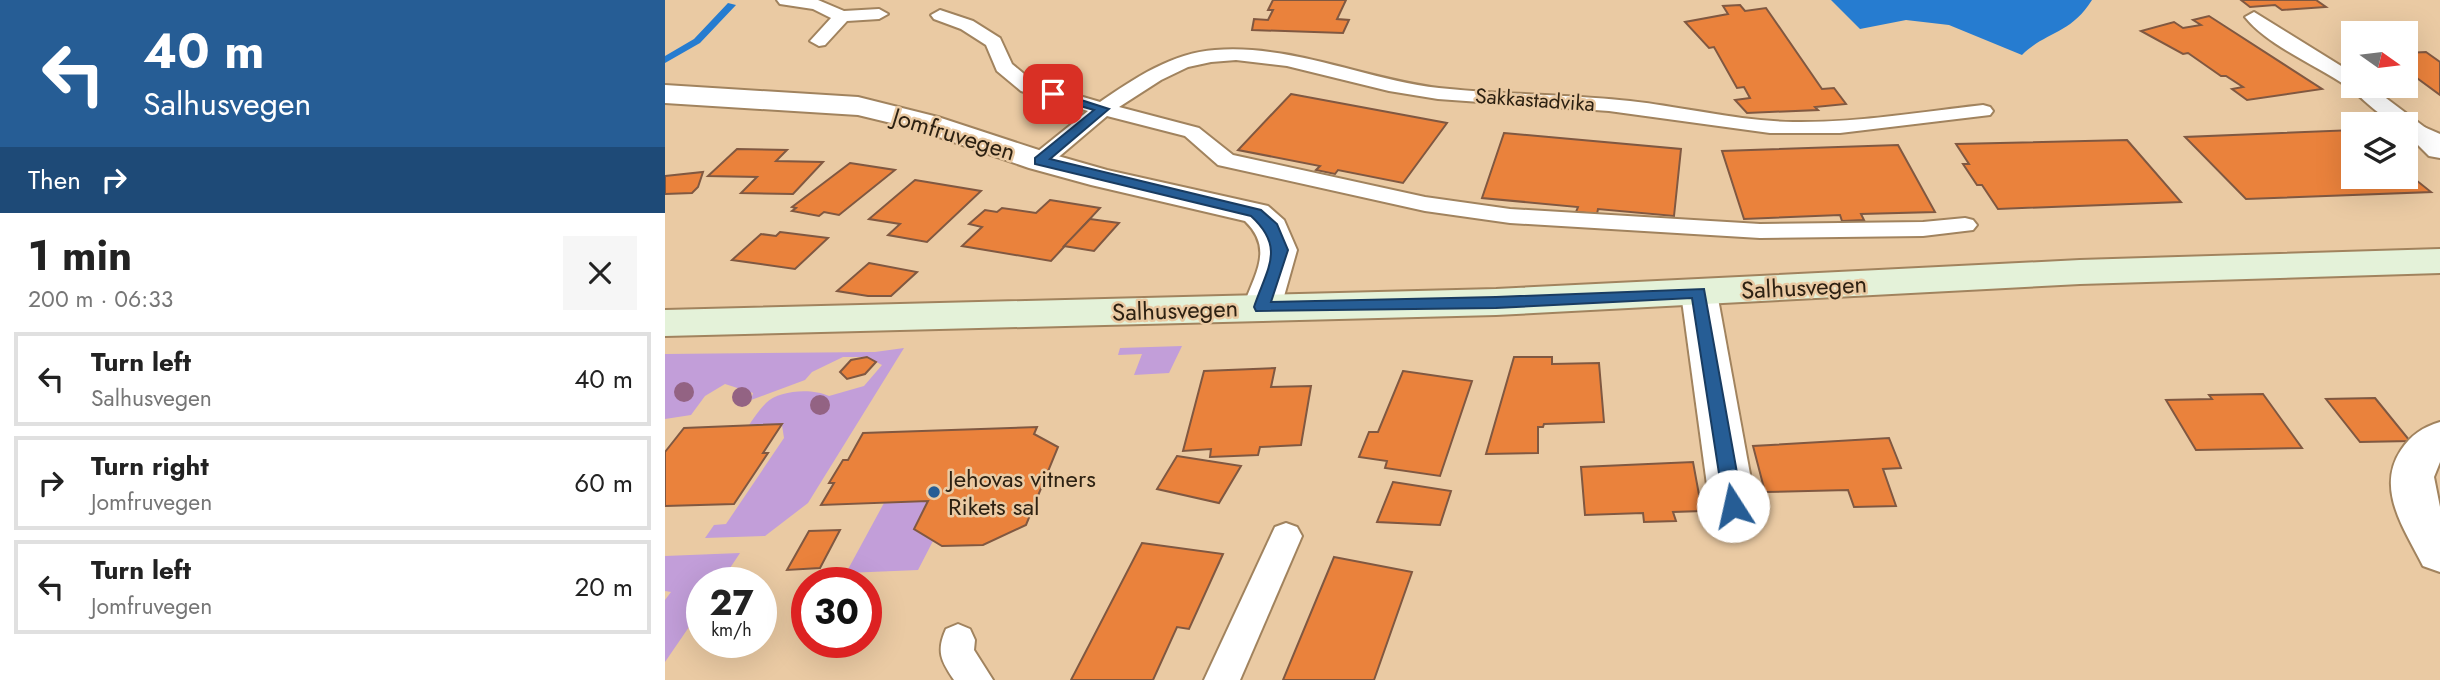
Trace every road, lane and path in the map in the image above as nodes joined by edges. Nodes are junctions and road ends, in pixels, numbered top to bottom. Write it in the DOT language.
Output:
graph roads {
  1 [pos="786,0"];
  2 [pos="879,14"];
  3 [pos="940,15"];
  4 [pos="842,16"];
  5 [pos="2254,17"];
  6 [pos="819,41"];
  7 [pos="2341,75"];
  8 [pos="665,94"];
  9 [pos="2374,98"];
  10 [pos="1103,109"];
  11 [pos="1983,111"];
  12 [pos="2432,143"];
  13 [pos="1040,161"];
  14 [pos="1965,225"];
  15 [pos="2440,261"];
  16 [pos="1699,293"];
  17 [pos="1262,307"];
  18 [pos="665,323"];
  19 [pos="2440,438"];
  20 [pos="1733,506"];
  21 [pos="1286,536"];
  22 [pos="2440,552"];
  23 [pos="958,640"];
  24 [pos="975,680"];
  25 [pos="1222,680"];
  1 -- 4 [label="lane"];
  2 -- 4 [label="lane"];
  3 -- 10 [label="lane"];
  4 -- 6 [label="lane"];
  5 -- 7 [label="lane"];
  8 -- 13 [label="street, Jomfruvegen"];
  9 -- 12 [label="lane"];
  10 -- 11 [label="lane, Sakkastadvika"];
  10 -- 13 [label="lane, Sakkastadvika"];
  10 -- 14 [label="lane"];
  13 -- 17 [label="street, Jomfruvegen"];
  15 -- 16 [label="main road, Salhusvegen"];
  16 -- 17 [label="main road, Salhusvegen"];
  16 -- 20 [label="street"];
  17 -- 18 [label="main road, Salhusvegen"];
  19 -- 22 [label="street"];
  21 -- 25 [label="lane"];
  23 -- 24 [label="lane"];
}
